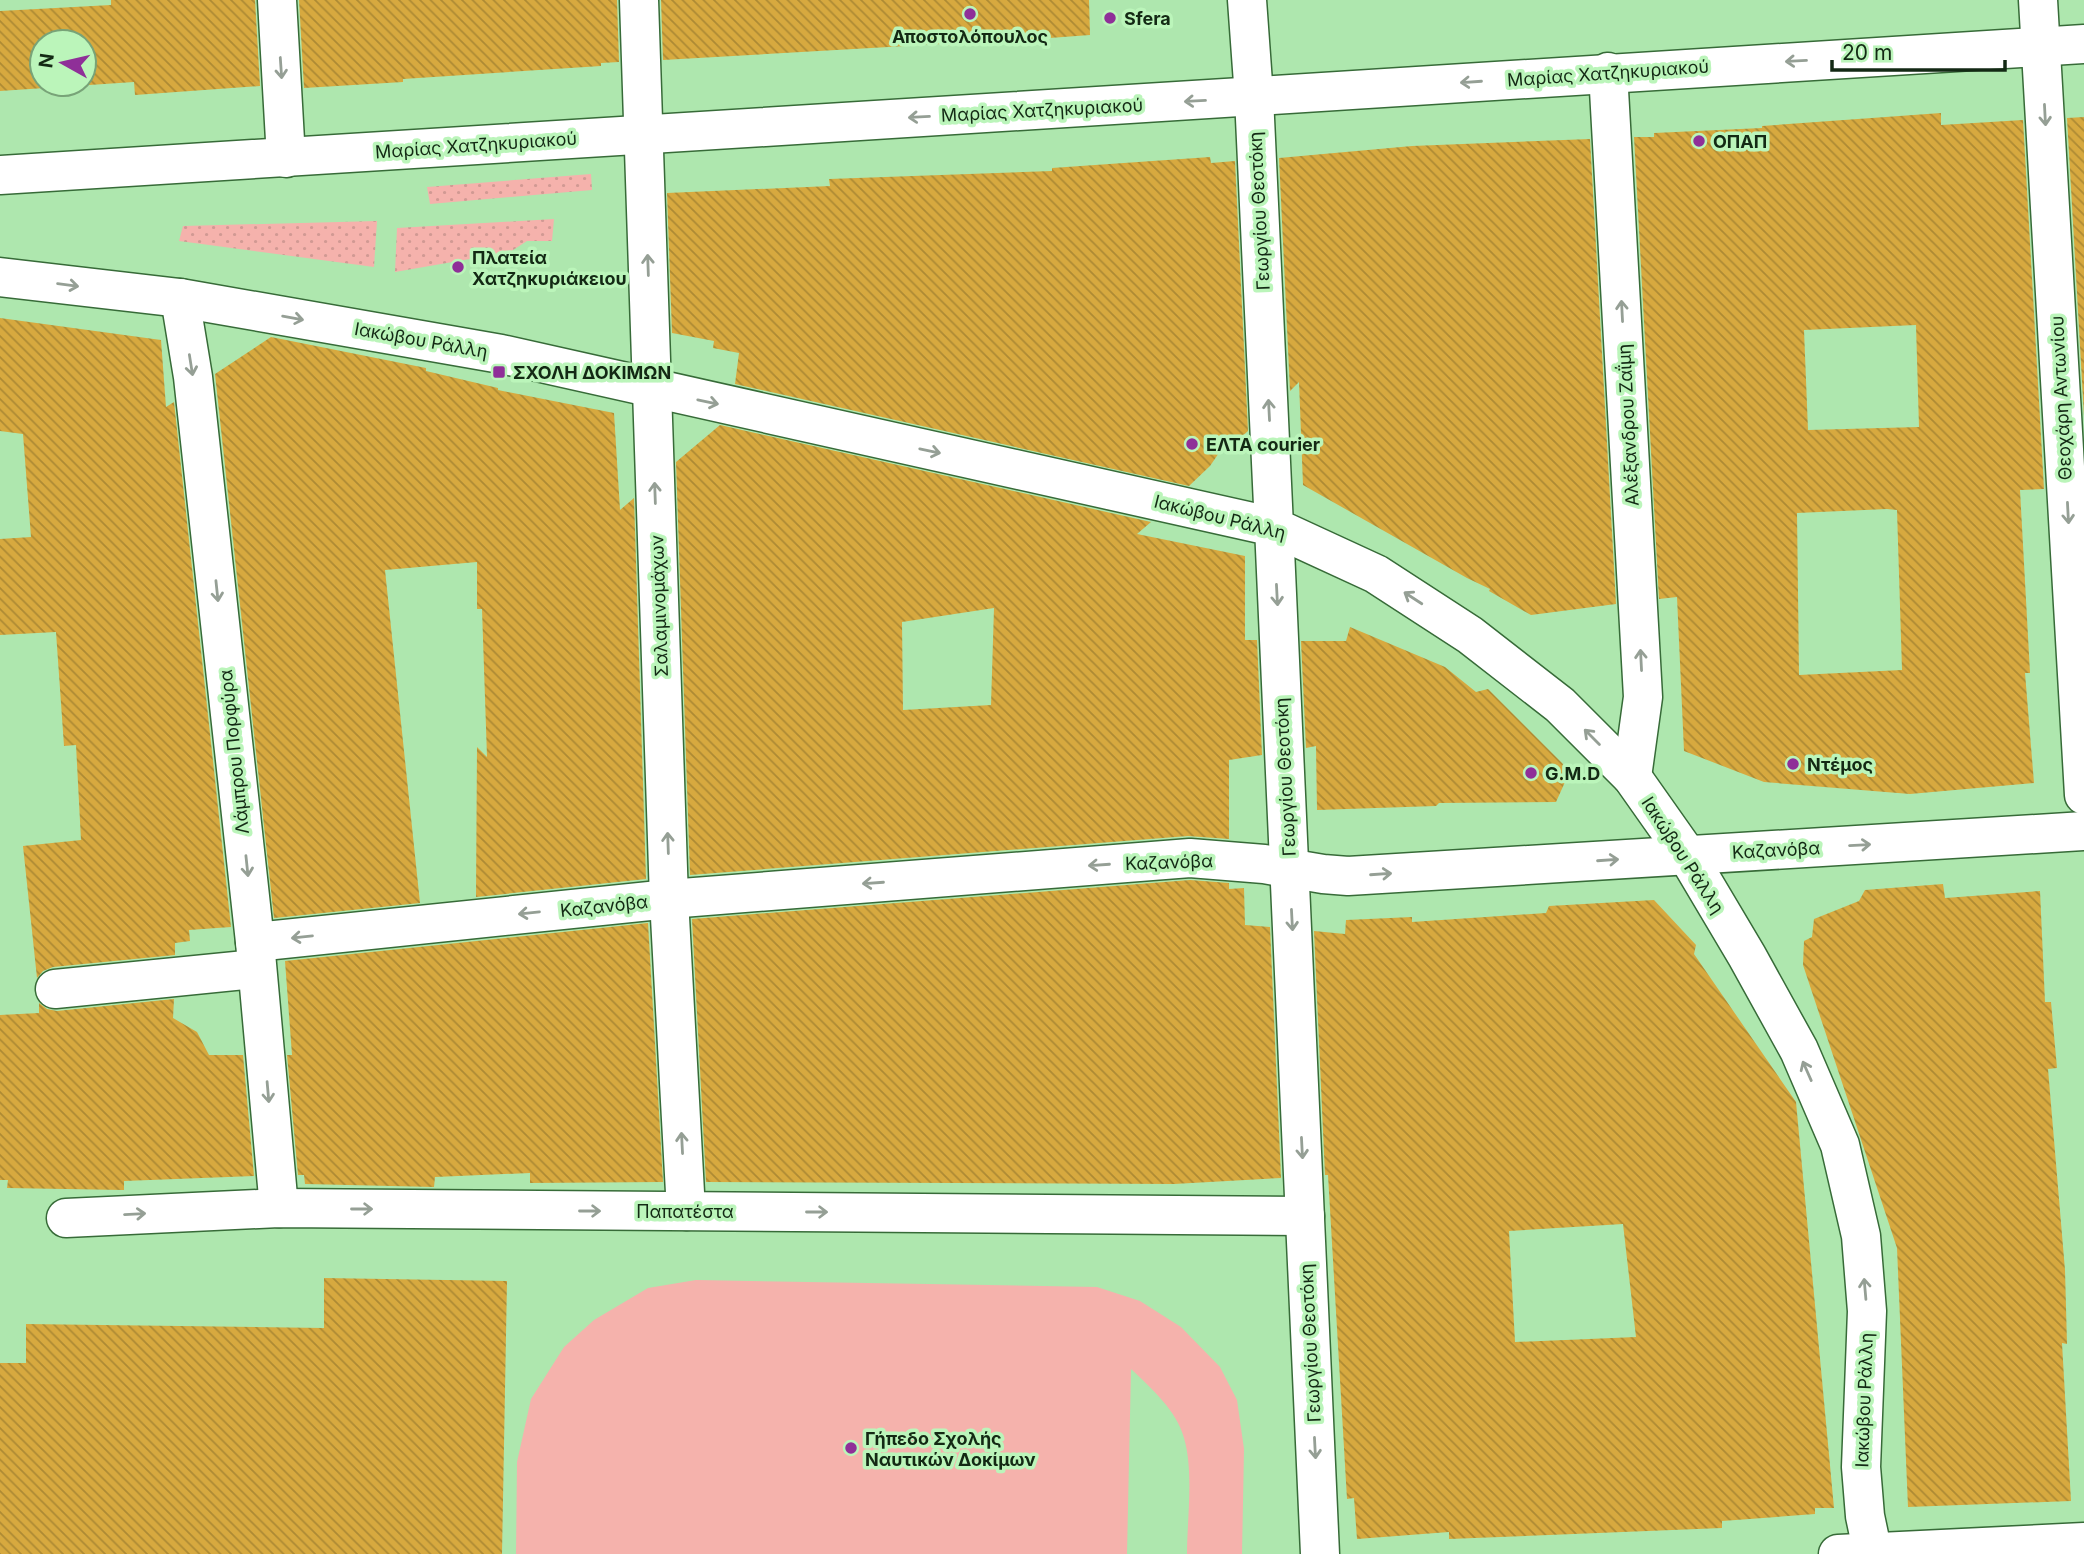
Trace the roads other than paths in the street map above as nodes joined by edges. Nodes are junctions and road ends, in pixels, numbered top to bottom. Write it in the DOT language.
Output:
graph roads {
  1 [pos="277,0"];
  2 [pos="639,0"];
  3 [pos="1247,0"];
  4 [pos="2038,0"];
  5 [pos="2084,44"];
  6 [pos="2041,47"];
  7 [pos="1608,72"];
  8 [pos="1254,97"];
  9 [pos="645,134"];
  10 [pos="286,158"];
  11 [pos="0,175"];
  12 [pos="0,276"];
  13 [pos="180,298"];
  14 [pos="652,389"];
  15 [pos="1274,527"];
  16 [pos="1632,777"];
  17 [pos="2084,795"];
  18 [pos="2084,831"];
  19 [pos="1687,855"];
  20 [pos="1289,868"];
  21 [pos="670,899"];
  22 [pos="256,956"];
  23 [pos="55,989"];
  24 [pos="279,1208"];
  25 [pos="686,1211"];
  26 [pos="1305,1216"];
  27 [pos="66,1217"];
  28 [pos="2084,1542"];
  29 [pos="1861,1553"];
  30 [pos="1320,1554"];
  1 -- 10 [label="street, one-way"];
  2 -- 9 [label="street, Σαλαμινομάχων"];
  3 -- 8 [label="street, Γεωργίου Θεοτόκη"];
  4 -- 6 [label="street, Θεοχάρη Αντωνίου"];
  5 -- 6 [label="street, Μαρίας Χατζηκυριακού"];
  6 -- 7 [label="street, Μαρίας Χατζηκυριακού, one-way"];
  6 -- 17 [label="street, Θεοχάρη Αντωνίου, one-way"];
  7 -- 8 [label="street, Μαρίας Χατζηκυριακού, one-way"];
  16 -- 7 [label="street, Αλέξανδρου Ζαΐμη, one-way"];
  8 -- 9 [label="street, Μαρίας Χατζηκυριακού, one-way"];
  15 -- 8 [label="street, Γεωργίου Θεοτόκη, one-way"];
  9 -- 10 [label="street, Μαρίας Χατζηκυριακού"];
  14 -- 9 [label="street, Σαλαμινομάχων, one-way"];
  10 -- 11 [label="street, Μαρίας Χατζηκυριακού"];
  12 -- 13 [label="street, Ιακώβου Ράλλη, one-way"];
  13 -- 14 [label="street, Ιακώβου Ράλλη, one-way"];
  13 -- 22 [label="street, Λάμπρου Πορφύρα, one-way"];
  14 -- 15 [label="street, Ιακώβου Ράλλη, one-way"];
  21 -- 14 [label="street, Σαλαμινομάχων, one-way"];
  16 -- 15 [label="street, Ιακώβου Ράλλη, one-way"];
  15 -- 20 [label="street, Γεωργίου Θεοτόκη, one-way"];
  16 -- 19 [label="street, Ιακώβου Ράλλη"];
  19 -- 18 [label="street, Καζανόβα, one-way"];
  20 -- 19 [label="street, Καζανόβα, one-way"];
  29 -- 19 [label="street, Ιακώβου Ράλλη, one-way"];
  20 -- 21 [label="street, Καζανόβα, one-way"];
  20 -- 26 [label="street, Γεωργίου Θεοτόκη, one-way"];
  21 -- 22 [label="street, Καζανόβα, one-way"];
  25 -- 21 [label="street, Σαλαμινομάχων, one-way"];
  22 -- 23 [label="street, Καζανόβα"];
  22 -- 24 [label="street, Λάμπρου Πορφύρα, one-way"];
  24 -- 25 [label="street, Παπατέστα, one-way"];
  27 -- 24 [label="street, Παπατέστα, one-way"];
  25 -- 26 [label="street, Παπατέστα, one-way"];
  26 -- 30 [label="street, Γεωργίου Θεοτόκη, one-way"];
  28 -- 29 [label="street"];
}
